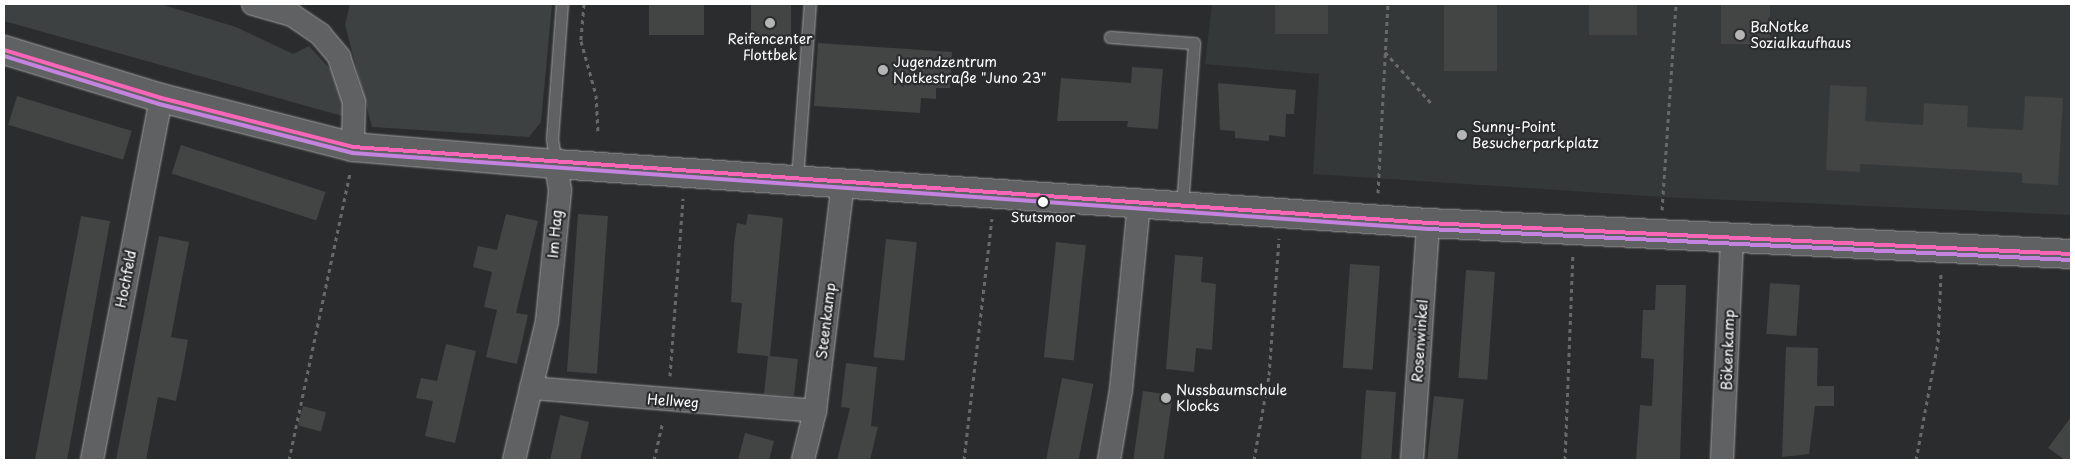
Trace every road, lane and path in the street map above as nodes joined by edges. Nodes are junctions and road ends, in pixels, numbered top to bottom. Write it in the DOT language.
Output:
graph roads {
  1 [pos="253,4"];
  2 [pos="562,4"];
  3 [pos="584,4"];
  4 [pos="810,4"];
  5 [pos="1388,4"];
  6 [pos="1676,5"];
  7 [pos="1110,37"];
  8 [pos="4,50"];
  9 [pos="1385,51"];
  10 [pos="161,98"];
  11 [pos="1432,104"];
  12 [pos="598,132"];
  13 [pos="352,160"];
  14 [pos="556,164"];
  15 [pos="797,179"];
  16 [pos="843,182"];
  17 [pos="683,198"];
  18 [pos="1139,202"];
  19 [pos="1182,205"];
  20 [pos="992,218"];
  21 [pos="1377,219"];
  22 [pos="1428,223"];
  23 [pos="1661,235"];
  24 [pos="1279,238"];
  25 [pos="1732,240"];
  26 [pos="2071,254"];
  27 [pos="1573,255"];
  28 [pos="1941,274"];
  29 [pos="531,388"];
  30 [pos="668,401"];
  31 [pos="815,411"];
  32 [pos="92,460"];
  33 [pos="289,460"];
  34 [pos="514,460"];
  35 [pos="654,460"];
  36 [pos="803,460"];
  37 [pos="964,460"];
  38 [pos="1109,460"];
  39 [pos="1254,460"];
  40 [pos="1412,460"];
  41 [pos="1565,460"];
  42 [pos="1722,460"];
  43 [pos="1916,460"];
  1 -- 13 [label="street"];
  2 -- 14 [label="lane, Im Hag"];
  3 -- 12 [label="path"];
  4 -- 15 [label="lane"];
  5 -- 9 [label="path"];
  6 -- 23 [label="path"];
  7 -- 19 [label="lane"];
  8 -- 10 [label="street"];
  9 -- 11 [label="path"];
  9 -- 21 [label="path"];
  10 -- 13 [label="street"];
  10 -- 32 [label="street, Hochfeld"];
  13 -- 14 [label="street"];
  13 -- 33 [label="path"];
  14 -- 15 [label="street"];
  14 -- 29 [label="street, Im Hag"];
  15 -- 16 [label="street"];
  16 -- 18 [label="street"];
  16 -- 31 [label="street, Steenkamp"];
  17 -- 30 [label="path"];
  18 -- 19 [label="street"];
  18 -- 38 [label="street"];
  19 -- 21 [label="street"];
  20 -- 37 [label="path"];
  21 -- 22 [label="street"];
  22 -- 23 [label="street"];
  22 -- 40 [label="street, Rosenwinkel"];
  23 -- 25 [label="street"];
  24 -- 39 [label="path"];
  25 -- 26 [label="street"];
  25 -- 42 [label="street, Bökenkamp"];
  27 -- 41 [label="path"];
  28 -- 43 [label="path"];
  29 -- 30 [label="street, Hellweg"];
  29 -- 34 [label="street, Im Hag"];
  30 -- 31 [label="street, Hellweg"];
  30 -- 35 [label="path"];
  31 -- 36 [label="street, Steenkamp"];
}
